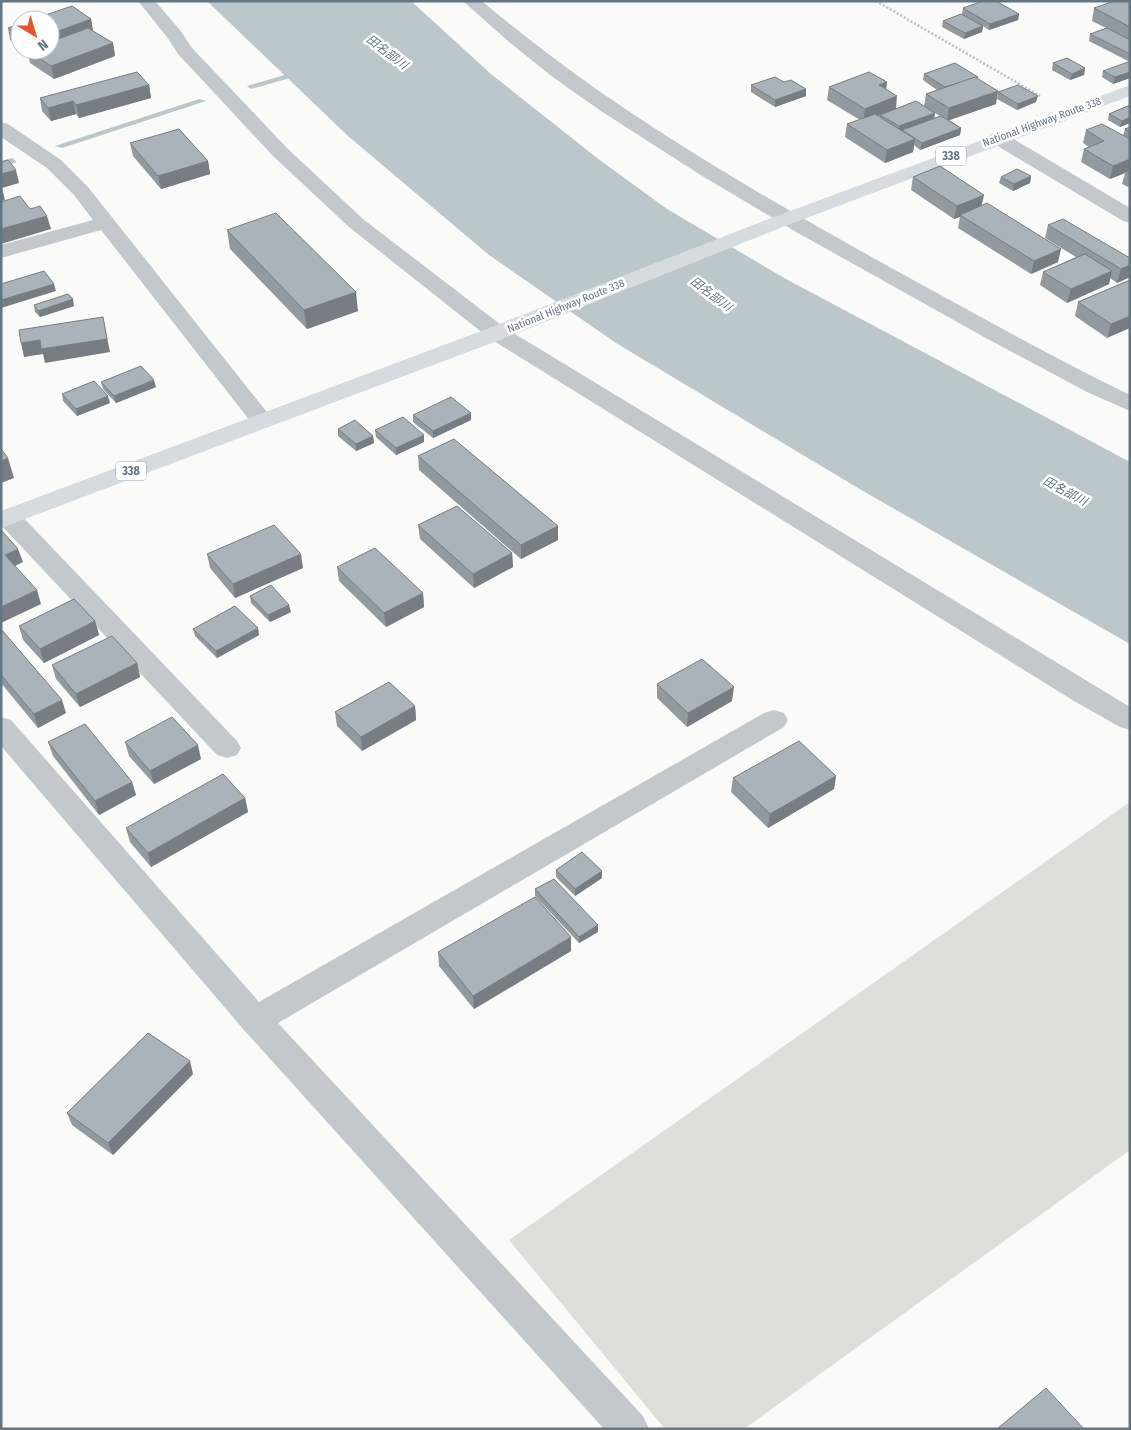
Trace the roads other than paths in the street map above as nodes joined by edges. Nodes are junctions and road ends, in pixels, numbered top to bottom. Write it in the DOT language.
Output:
graph roads {
  1 [pos="146,1"];
  2 [pos="471,1"];
  3 [pos="1130,90"];
  4 [pos="1,128"];
  5 [pos="998,138"];
  6 [pos="1130,217"];
  7 [pos="105,222"];
  8 [pos="781,222"];
  9 [pos="1,252"];
  10 [pos="508,329"];
  11 [pos="1130,404"];
  12 [pos="262,421"];
  13 [pos="5,518"];
  14 [pos="774,720"];
  15 [pos="1130,720"];
  16 [pos="1,727"];
  17 [pos="226,748"];
  18 [pos="254,1020"];
  19 [pos="630,1429"];
  1 -- 10 [label="street"];
  2 -- 8 [label="street"];
  3 -- 5 [label="highway, National Highway Route 338 / 338"];
  4 -- 7 [label="street"];
  5 -- 6 [label="street"];
  5 -- 8 [label="highway, National Highway Route 338 / 338"];
  7 -- 9 [label="street"];
  7 -- 12 [label="street"];
  8 -- 10 [label="highway, National Highway Route 338 / 338"];
  8 -- 11 [label="street"];
  10 -- 12 [label="highway, National Highway Route 338 / 338"];
  10 -- 15 [label="street"];
  12 -- 13 [label="highway, National Highway Route 338 / 338"];
  13 -- 17 [label="street"];
  14 -- 18 [label="street"];
  16 -- 18 [label="street"];
  18 -- 19 [label="street"];
}
